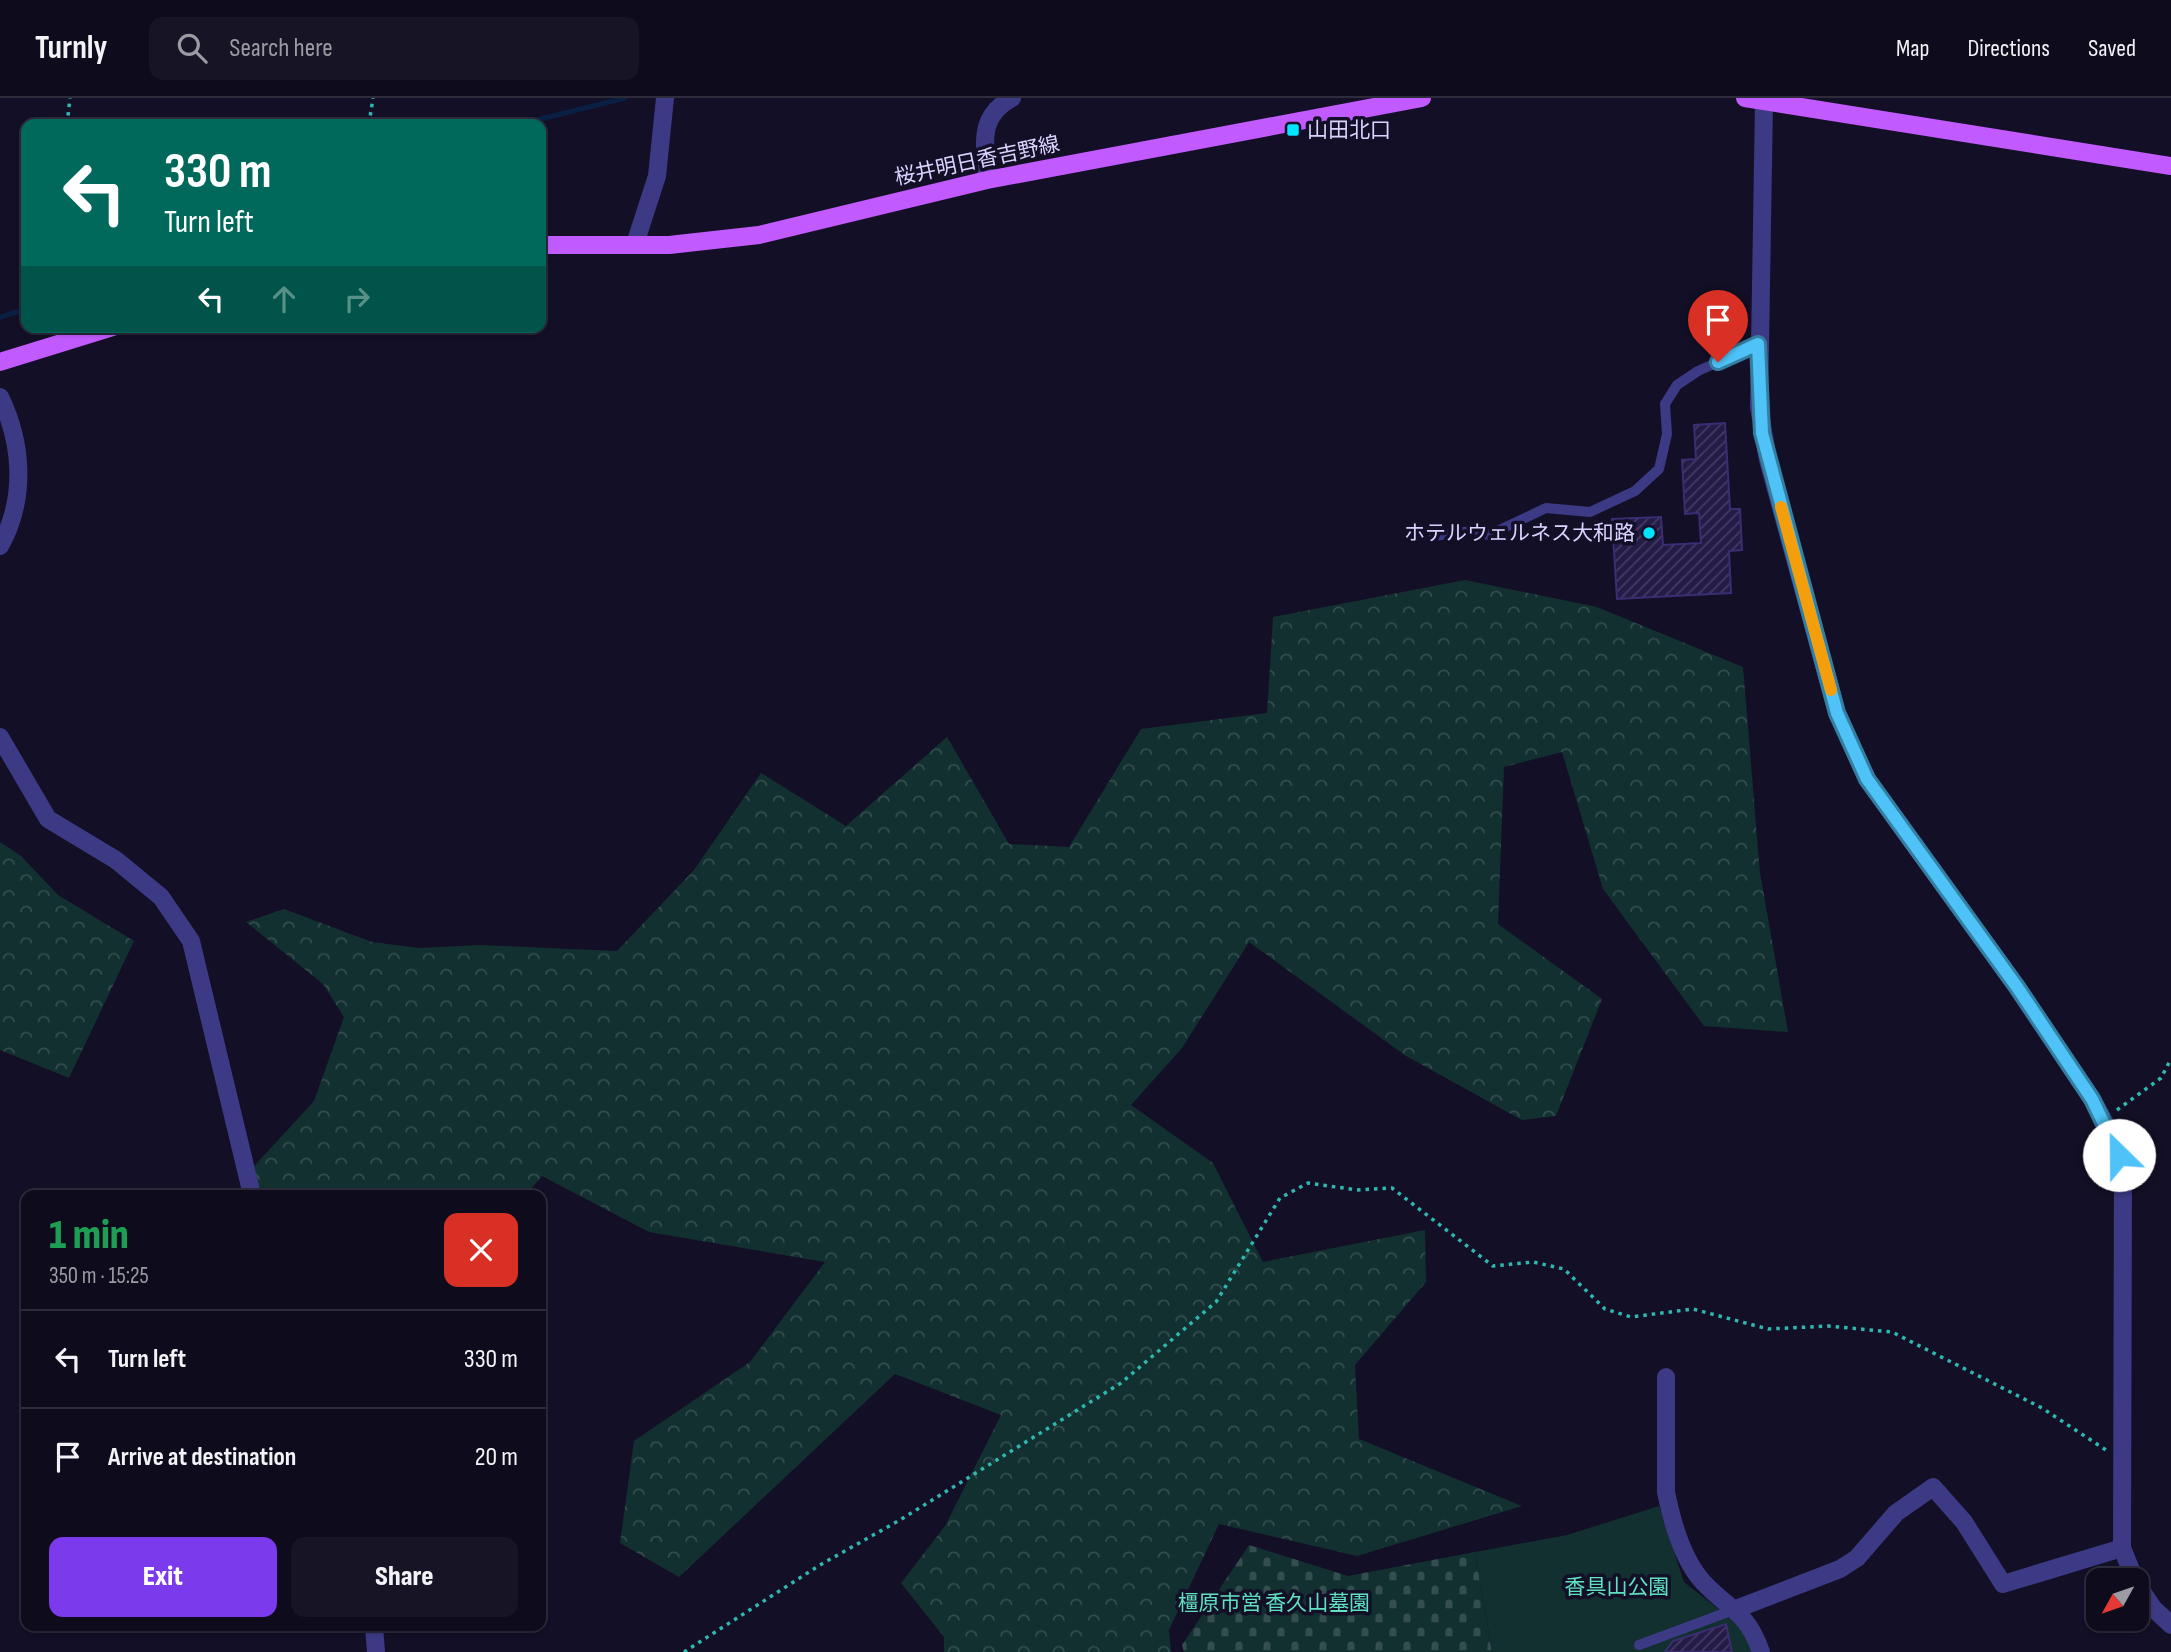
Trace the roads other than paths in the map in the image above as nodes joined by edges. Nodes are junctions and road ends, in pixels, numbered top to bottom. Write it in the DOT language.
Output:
graph roads {
  1 [pos="666,98"];
  2 [pos="1012,98"];
  3 [pos="1422,98"];
  4 [pos="1745,98"];
  5 [pos="1764,102"];
  6 [pos="2171,166"];
  7 [pos="987,180"];
  8 [pos="635,244"];
  9 [pos="546,245"];
  10 [pos="94,333"];
  11 [pos="1758,344"];
  12 [pos="0,362"];
  13 [pos="0,397"];
  14 [pos="1434,536"];
  15 [pos="0,546"];
  16 [pos="0,737"];
  17 [pos="251,1190"];
  18 [pos="1666,1377"];
  19 [pos="2122,1548"];
  20 [pos="2130,1568"];
  21 [pos="2149,1602"];
  22 [pos="1736,1609"];
  23 [pos="2171,1625"];
  24 [pos="374,1631"];
  25 [pos="1639,1645"];
  26 [pos="376,1652"];
  27 [pos="1761,1652"];
  1 -- 8 [label="street"];
  2 -- 7 [label="street"];
  3 -- 7 [label="main road, 桜井明日香吉野線"];
  4 -- 5 [label="main road"];
  5 -- 6 [label="main road"];
  5 -- 11 [label="street"];
  7 -- 8 [label="main road, 桜井明日香吉野線"];
  8 -- 9 [label="main road, 桜井明日香吉野線"];
  10 -- 12 [label="main road"];
  11 -- 14 [label="lane"];
  11 -- 19 [label="street"];
  13 -- 15 [label="street"];
  16 -- 17 [label="street"];
  18 -- 22 [label="street"];
  19 -- 20 [label="street"];
  19 -- 22 [label="street"];
  21 -- 23 [label="street"];
  22 -- 25 [label="lane"];
  22 -- 27 [label="street"];
  24 -- 26 [label="street"];
}
